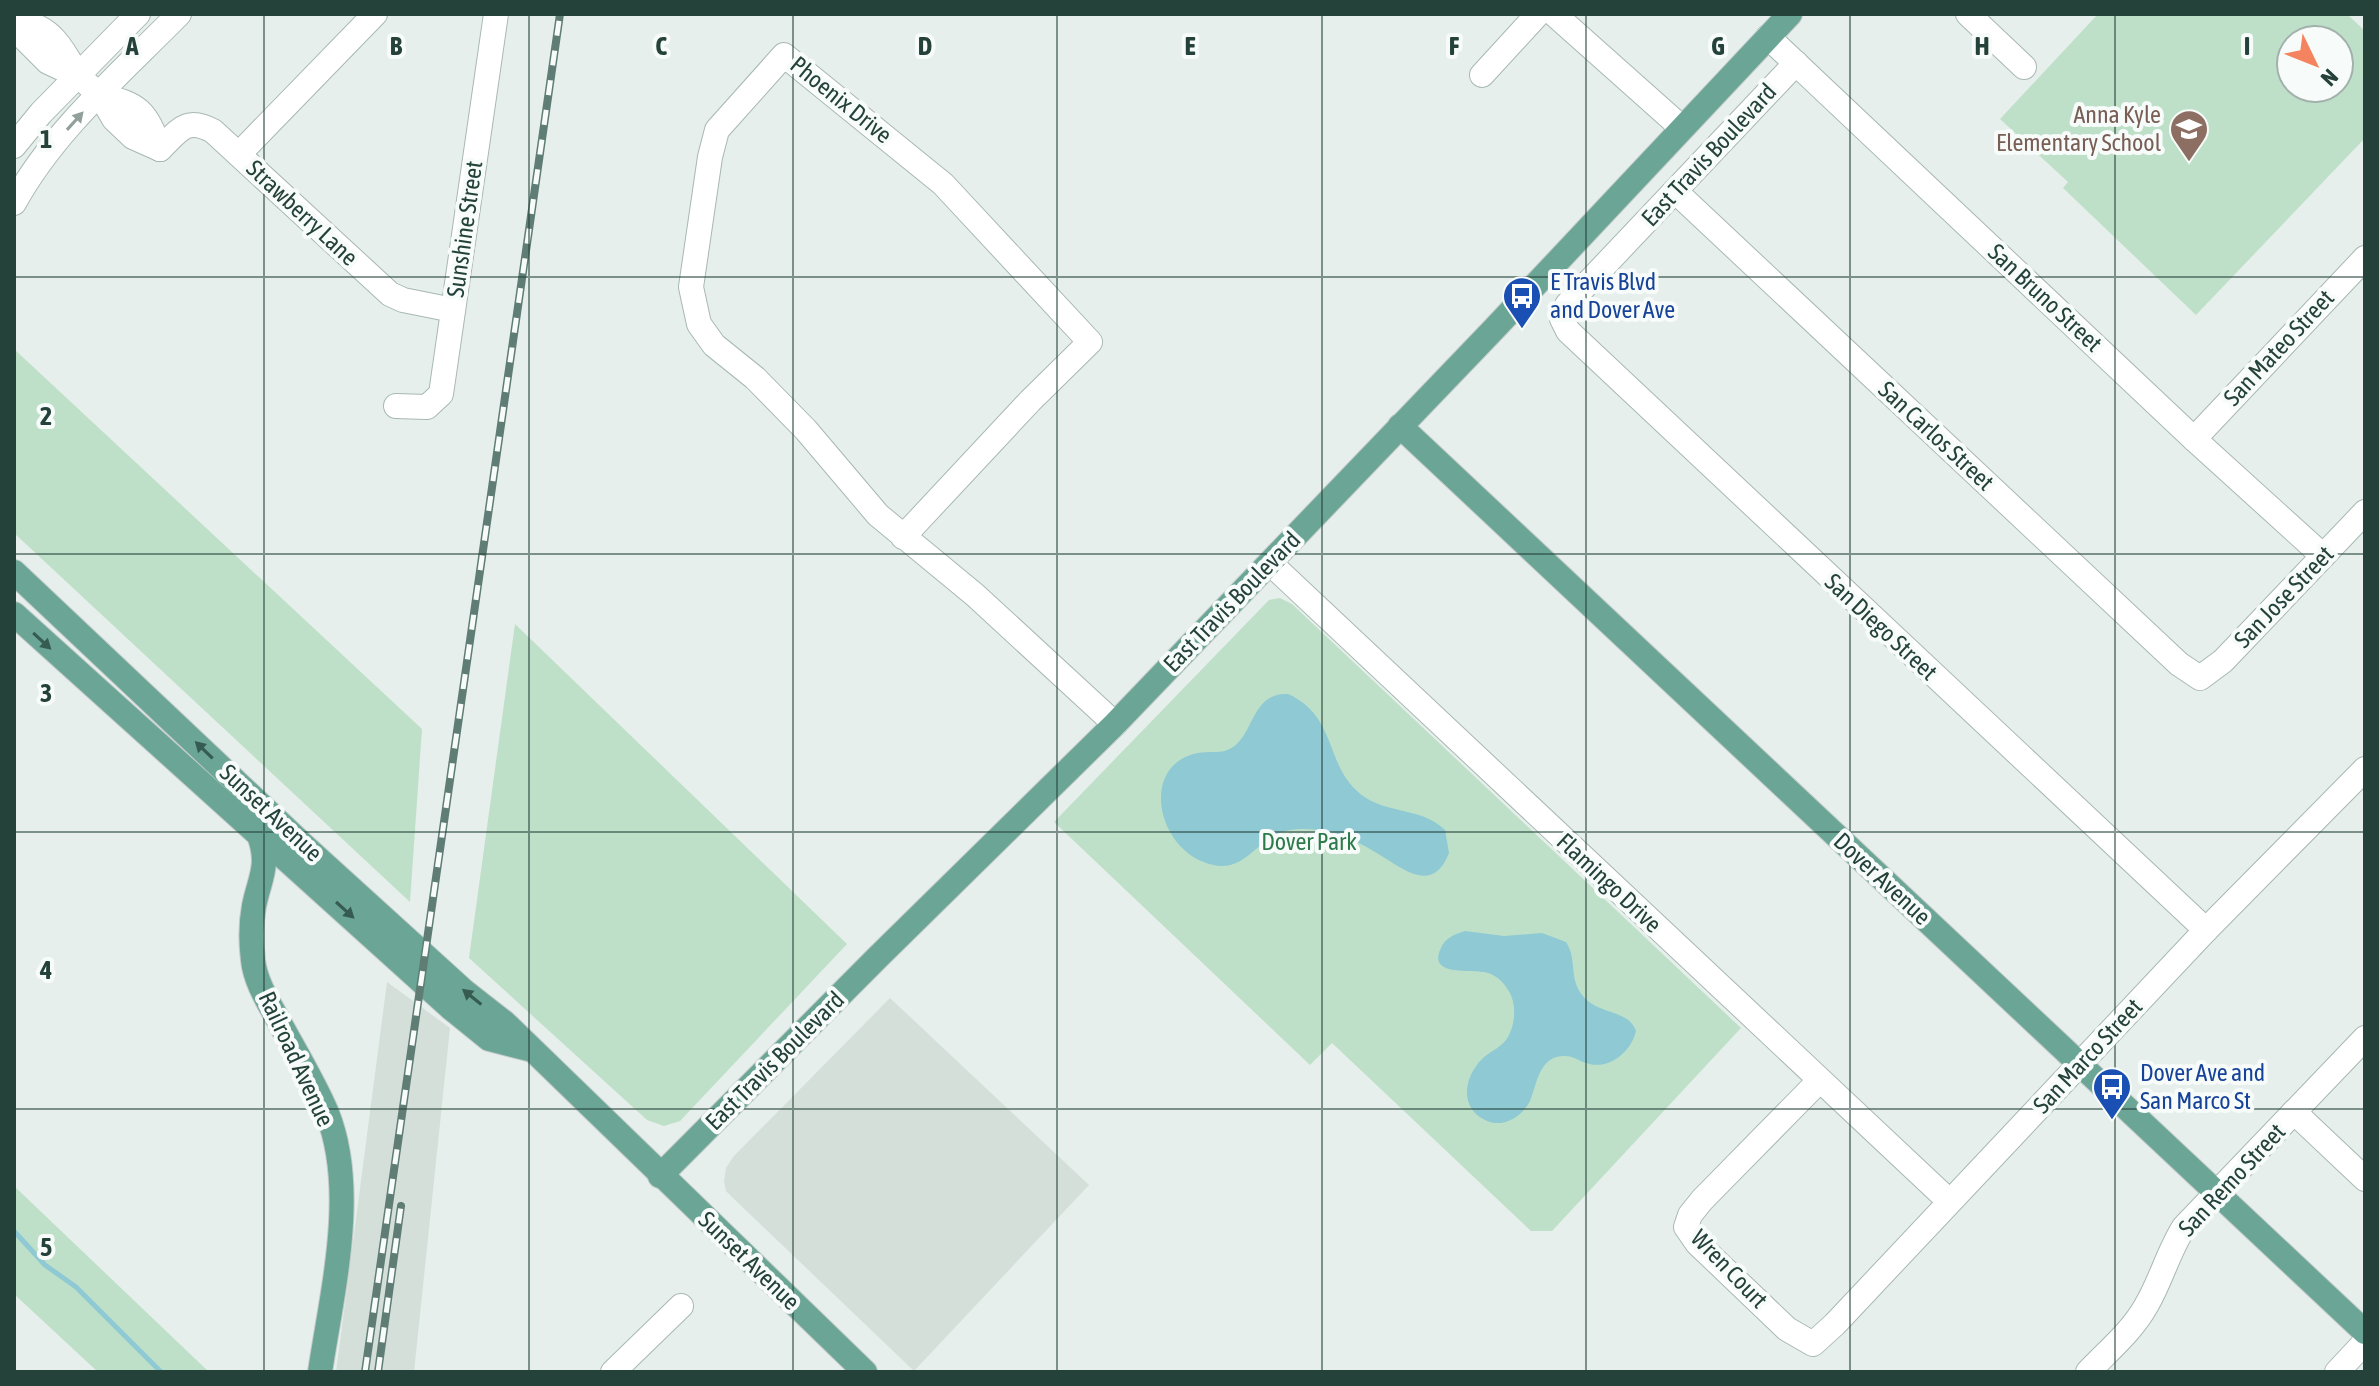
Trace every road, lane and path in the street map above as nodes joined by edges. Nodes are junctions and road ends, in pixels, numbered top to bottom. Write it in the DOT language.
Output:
graph roads {
  1 [pos="138,14"];
  2 [pos="179,14"];
  3 [pos="375,14"];
  4 [pos="496,14"];
  5 [pos="1538,14"];
  6 [pos="1554,14"];
  7 [pos="1790,14"];
  8 [pos="1969,14"];
  9 [pos="19,19"];
  10 [pos="1768,37"];
  11 [pos="1796,63"];
  12 [pos="2024,67"];
  13 [pos="1482,75"];
  14 [pos="78,76"];
  15 [pos="100,95"];
  16 [pos="1682,128"];
  17 [pos="14,146"];
  18 [pos="239,154"];
  19 [pos="1675,191"];
  20 [pos="14,203"];
  21 [pos="2365,258"];
  22 [pos="453,310"];
  23 [pos="1562,319"];
  24 [pos="396,406"];
  25 [pos="1400,426"];
  26 [pos="2194,439"];
  27 [pos="2365,512"];
  28 [pos="903,537"];
  29 [pos="2323,556"];
  30 [pos="1270,563"];
  31 [pos="14,572"];
  32 [pos="14,614"];
  33 [pos="2200,678"];
  34 [pos="1115,724"];
  35 [pos="2365,769"];
  36 [pos="259,835"];
  37 [pos="294,850"];
  38 [pos="260,889"];
  39 [pos="2206,930"];
  40 [pos="2365,1038"];
  41 [pos="2080,1065"];
  42 [pos="1819,1081"];
  43 [pos="2294,1112"];
  44 [pos="660,1176"];
  45 [pos="2365,1179"];
  46 [pos="2216,1193"];
  47 [pos="1949,1201"];
  48 [pos="681,1306"];
  49 [pos="2365,1332"];
  50 [pos="2365,1342"];
  51 [pos="1813,1344"];
  52 [pos="320,1372"];
  53 [pos="613,1372"];
  54 [pos="865,1372"];
  55 [pos="2088,1372"];
  56 [pos="2337,1372"];
  1 -- 14 [label="street"];
  2 -- 15 [label="street"];
  3 -- 18 [label="street"];
  4 -- 22 [label="street, Sunshine Street"];
  5 -- 13 [label="street"];
  6 -- 16 [label="street"];
  7 -- 10 [label="main road, East Travis Boulevard"];
  8 -- 12 [label="street"];
  9 -- 14 [label="street, Strawberry Lane"];
  10 -- 11 [label="street, San Bruno Street"];
  10 -- 16 [label="main road, East Travis Boulevard"];
  11 -- 19 [label="street, East Travis Boulevard"];
  11 -- 26 [label="street, San Bruno Street"];
  14 -- 15 [label="street, Strawberry Lane"];
  14 -- 17 [label="street"];
  15 -- 18 [label="street, Strawberry Lane"];
  20 -- 15 [label="street, one-way"];
  16 -- 25 [label="main road, East Travis Boulevard"];
  18 -- 22 [label="street, Strawberry Lane"];
  19 -- 23 [label="street, East Travis Boulevard"];
  19 -- 33 [label="street, San Carlos Street"];
  21 -- 26 [label="street, San Mateo Street"];
  22 -- 24 [label="street, Sunshine Street"];
  23 -- 39 [label="street, San Diego Street"];
  25 -- 30 [label="main road, East Travis Boulevard"];
  25 -- 41 [label="main road, Dover Avenue"];
  26 -- 29 [label="street, San Bruno Street"];
  27 -- 29 [label="street, San Jose Street"];
  28 -- 28 [label="street, Phoenix Drive"];
  28 -- 34 [label="street, Phoenix Drive"];
  29 -- 33 [label="street, San Jose Street"];
  30 -- 34 [label="main road, East Travis Boulevard"];
  30 -- 42 [label="street, Flamingo Drive"];
  37 -- 31 [label="main road, Sunset Avenue, one-way"];
  32 -- 36 [label="main road, Sunset Avenue, one-way"];
  34 -- 44 [label="main road, East Travis Boulevard"];
  35 -- 39 [label="street, San Marco Street"];
  36 -- 37 [label="main road, Sunset Avenue"];
  36 -- 38 [label="main road, Railroad Avenue"];
  37 -- 38 [label="main road"];
  37 -- 44 [label="main road, Sunset Avenue"];
  38 -- 52 [label="main road, Railroad Avenue"];
  39 -- 41 [label="street, San Marco Street"];
  40 -- 43 [label="street, San Remo Street"];
  41 -- 46 [label="main road, Dover Avenue"];
  41 -- 47 [label="street, San Marco Street"];
  42 -- 47 [label="street, Flamingo Drive"];
  42 -- 51 [label="street, Wren Court"];
  43 -- 45 [label="street"];
  43 -- 46 [label="street, San Remo Street"];
  44 -- 54 [label="main road, Sunset Avenue"];
  46 -- 49 [label="main road, Dover Avenue"];
  46 -- 55 [label="street, San Remo Street"];
  47 -- 51 [label="street, San Marco Street"];
  48 -- 53 [label="street"];
  50 -- 56 [label="street"];
}
